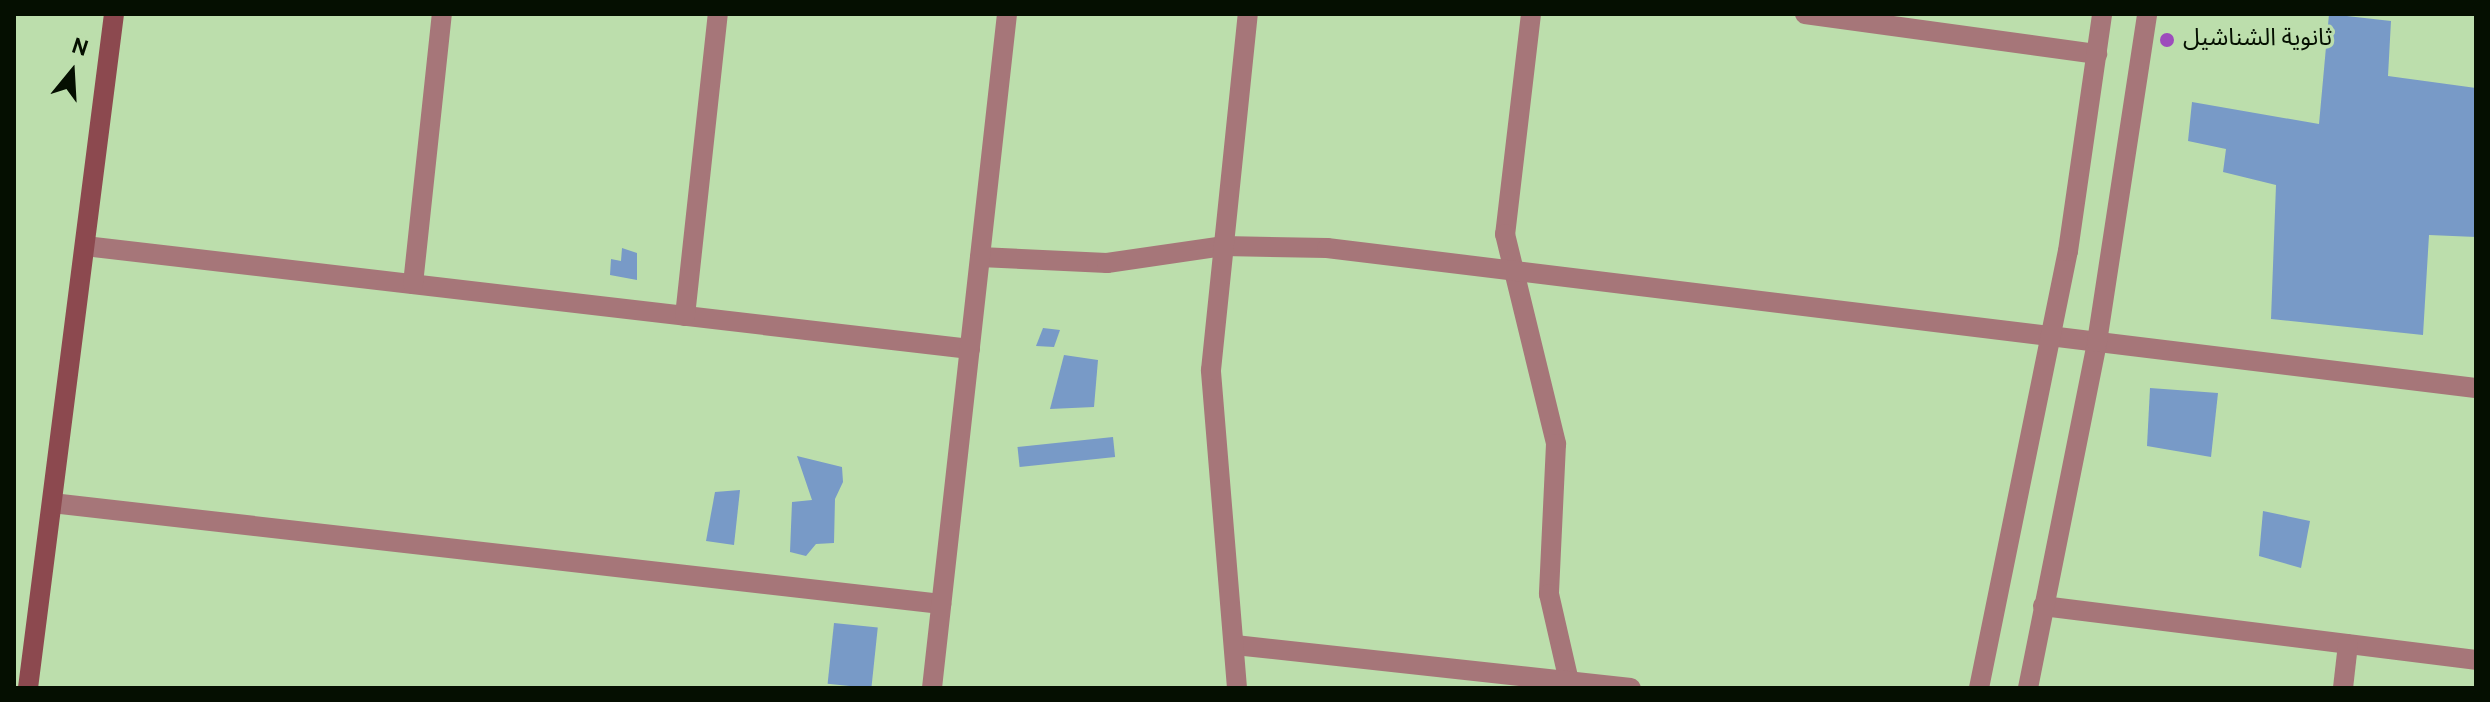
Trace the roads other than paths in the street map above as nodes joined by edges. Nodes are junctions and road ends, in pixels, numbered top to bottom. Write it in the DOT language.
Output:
graph roads {
  1 [pos="114,14"];
  2 [pos="442,14"];
  3 [pos="718,14"];
  4 [pos="1007,14"];
  5 [pos="1248,14"];
  6 [pos="1531,14"];
  7 [pos="1805,14"];
  8 [pos="2102,14"];
  9 [pos="2147,14"];
  10 [pos="2097,54"];
  11 [pos="85,246"];
  12 [pos="1223,246"];
  13 [pos="980,257"];
  14 [pos="1513,271"];
  15 [pos="413,284"];
  16 [pos="685,316"];
  17 [pos="2052,336"];
  18 [pos="2097,342"];
  19 [pos="970,349"];
  20 [pos="2476,388"];
  21 [pos="52,503"];
  22 [pos="941,604"];
  23 [pos="2043,606"];
  24 [pos="2348,644"];
  25 [pos="1235,645"];
  26 [pos="2476,660"];
  27 [pos="1569,681"];
  28 [pos="28,688"];
  29 [pos="932,688"];
  30 [pos="1237,688"];
  31 [pos="1631,688"];
  32 [pos="1979,688"];
  33 [pos="2028,688"];
  34 [pos="2343,688"];
  1 -- 11 [label="street"];
  2 -- 15 [label="street"];
  3 -- 16 [label="street"];
  4 -- 13 [label="street"];
  5 -- 12 [label="street"];
  6 -- 14 [label="street"];
  7 -- 10 [label="street"];
  8 -- 10 [label="street"];
  9 -- 18 [label="street"];
  10 -- 17 [label="street"];
  11 -- 15 [label="street"];
  11 -- 21 [label="street"];
  12 -- 13 [label="street"];
  12 -- 14 [label="street"];
  12 -- 25 [label="street"];
  13 -- 19 [label="street"];
  14 -- 17 [label="street"];
  14 -- 27 [label="street"];
  15 -- 16 [label="street"];
  16 -- 19 [label="street"];
  17 -- 18 [label="street"];
  17 -- 32 [label="street"];
  18 -- 20 [label="street"];
  18 -- 23 [label="street"];
  19 -- 22 [label="street"];
  21 -- 22 [label="street"];
  21 -- 28 [label="street"];
  22 -- 29 [label="street"];
  23 -- 24 [label="street"];
  23 -- 33 [label="street"];
  24 -- 26 [label="street"];
  24 -- 34 [label="street"];
  25 -- 27 [label="street"];
  25 -- 30 [label="street"];
  27 -- 31 [label="street"];
}
